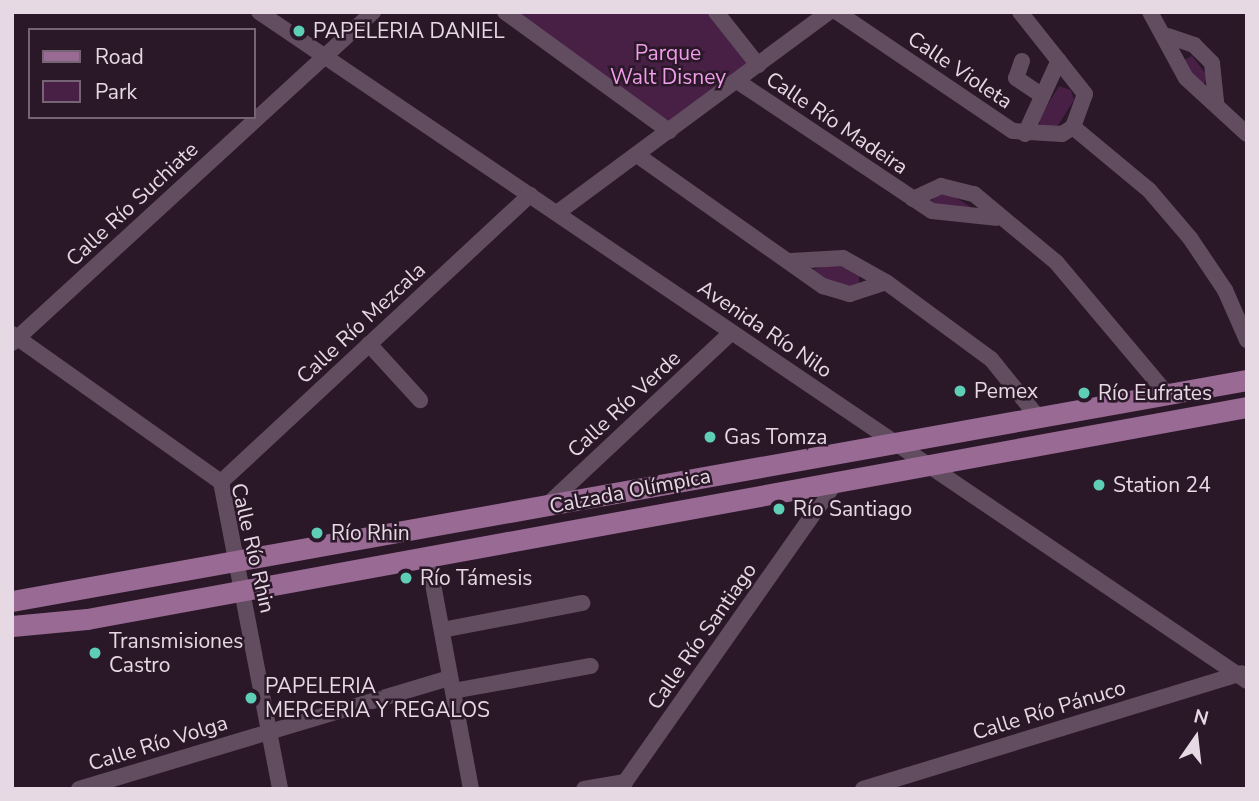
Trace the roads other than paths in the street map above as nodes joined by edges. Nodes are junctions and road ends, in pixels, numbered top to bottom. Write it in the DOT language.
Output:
graph roads {
  1 [pos="260,12"];
  2 [pos="373,12"];
  3 [pos="505,12"];
  4 [pos="716,12"];
  5 [pos="829,12"];
  6 [pos="837,12"];
  7 [pos="1020,12"];
  8 [pos="1150,12"];
  9 [pos="1168,36"];
  10 [pos="324,56"];
  11 [pos="1059,60"];
  12 [pos="1022,61"];
  13 [pos="758,65"];
  14 [pos="737,81"];
  15 [pos="1043,96"];
  16 [pos="1216,102"];
  17 [pos="256,118"];
  18 [pos="255,119"];
  19 [pos="1073,127"];
  20 [pos="670,131"];
  21 [pos="1025,134"];
  22 [pos="1247,134"];
  23 [pos="637,155"];
  24 [pos="530,195"];
  25 [pos="913,199"];
  26 [pos="556,213"];
  27 [pos="996,218"];
  28 [pos="791,261"];
  29 [pos="886,282"];
  30 [pos="732,332"];
  31 [pos="14,338"];
  32 [pos="1247,340"];
  33 [pos="369,344"];
  34 [pos="1247,380"];
  35 [pos="1167,394"];
  36 [pos="420,400"];
  37 [pos="1247,407"];
  38 [pos="1037,415"];
  39 [pos="895,443"];
  40 [pos="923,464"];
  41 [pos="837,480"];
  42 [pos="221,482"];
  43 [pos="545,507"];
  44 [pos="428,557"];
  45 [pos="237,564"];
  46 [pos="242,591"];
  47 [pos="12,601"];
  48 [pos="582,603"];
  49 [pos="12,626"];
  50 [pos="442,630"];
  51 [pos="591,666"];
  52 [pos="1244,676"];
  53 [pos="452,684"];
  54 [pos="269,732"];
  55 [pos="626,785"];
  56 [pos="79,789"];
  57 [pos="280,789"];
  58 [pos="471,789"];
  59 [pos="584,789"];
  60 [pos="863,789"];
  1 -- 10 [label="street, Avenida Río Nilo"];
  2 -- 10 [label="street, Calle Río Suchiate"];
  3 -- 20 [label="street"];
  4 -- 13 [label="street, Calle Río Madeira"];
  5 -- 13 [label="street"];
  6 -- 21 [label="street, Calle Violeta"];
  7 -- 11 [label="street"];
  8 -- 9 [label="street"];
  9 -- 16 [label="street"];
  9 -- 16 [label="street"];
  10 -- 17 [label="street, Calle Río Suchiate"];
  10 -- 24 [label="street, Avenida Río Nilo"];
  11 -- 15 [label="street"];
  11 -- 19 [label="street"];
  12 -- 15 [label="street"];
  13 -- 14 [label="street"];
  14 -- 20 [label="street"];
  14 -- 25 [label="street, Calle Río Madeira"];
  15 -- 21 [label="street"];
  16 -- 22 [label="street"];
  18 -- 31 [label="street, Calle Río Suchiate"];
  19 -- 21 [label="street"];
  19 -- 32 [label="street"];
  20 -- 23 [label="street"];
  23 -- 26 [label="street"];
  23 -- 28 [label="street"];
  24 -- 26 [label="street, Avenida Río Nilo"];
  24 -- 33 [label="street, Calle Río Mezcala"];
  25 -- 27 [label="street, Calle Río Madeira"];
  25 -- 27 [label="street, Calle Río Madeira"];
  26 -- 30 [label="street, Avenida Río Nilo"];
  27 -- 35 [label="street, Calle Río Madeira"];
  28 -- 29 [label="street"];
  28 -- 29 [label="street"];
  29 -- 38 [label="street"];
  30 -- 39 [label="street, Avenida Río Nilo"];
  30 -- 43 [label="street, Calle Río Verde"];
  31 -- 42 [label="street, Calle Río Rhin"];
  33 -- 36 [label="street"];
  33 -- 42 [label="street, Calle Río Mezcala"];
  34 -- 35 [label="main road, Calzada Olímpica"];
  35 -- 38 [label="main road, Calzada Olímpica"];
  37 -- 40 [label="main road, Calzada Olímpica"];
  38 -- 39 [label="main road, Calzada Olímpica"];
  39 -- 40 [label="street, Avenida Río Nilo"];
  39 -- 43 [label="main road, Calzada Olímpica"];
  40 -- 41 [label="main road, Calzada Olímpica"];
  40 -- 52 [label="street, Avenida Río Nilo"];
  41 -- 44 [label="main road, Calzada Olímpica"];
  41 -- 55 [label="street, Calle Río Santiago"];
  42 -- 45 [label="street, Calle Río Rhin"];
  43 -- 45 [label="main road, Calzada Olímpica"];
  44 -- 46 [label="main road, Calzada Olímpica"];
  44 -- 50 [label="street"];
  45 -- 46 [label="street, Calle Río Rhin"];
  45 -- 47 [label="main road, Calzada Olímpica"];
  46 -- 49 [label="main road, Calzada Olímpica"];
  46 -- 54 [label="street, Calle Río Rhin"];
  48 -- 50 [label="street"];
  50 -- 53 [label="street"];
  51 -- 53 [label="street, Calle Río Volga"];
  52 -- 60 [label="street, Calle Río Pánuco"];
  53 -- 54 [label="street, Calle Río Volga"];
  53 -- 58 [label="street"];
  54 -- 56 [label="street, Calle Río Volga"];
  54 -- 57 [label="street, Calle Río Rhin"];
  55 -- 59 [label="street, Calle Río Santiago"];
}
